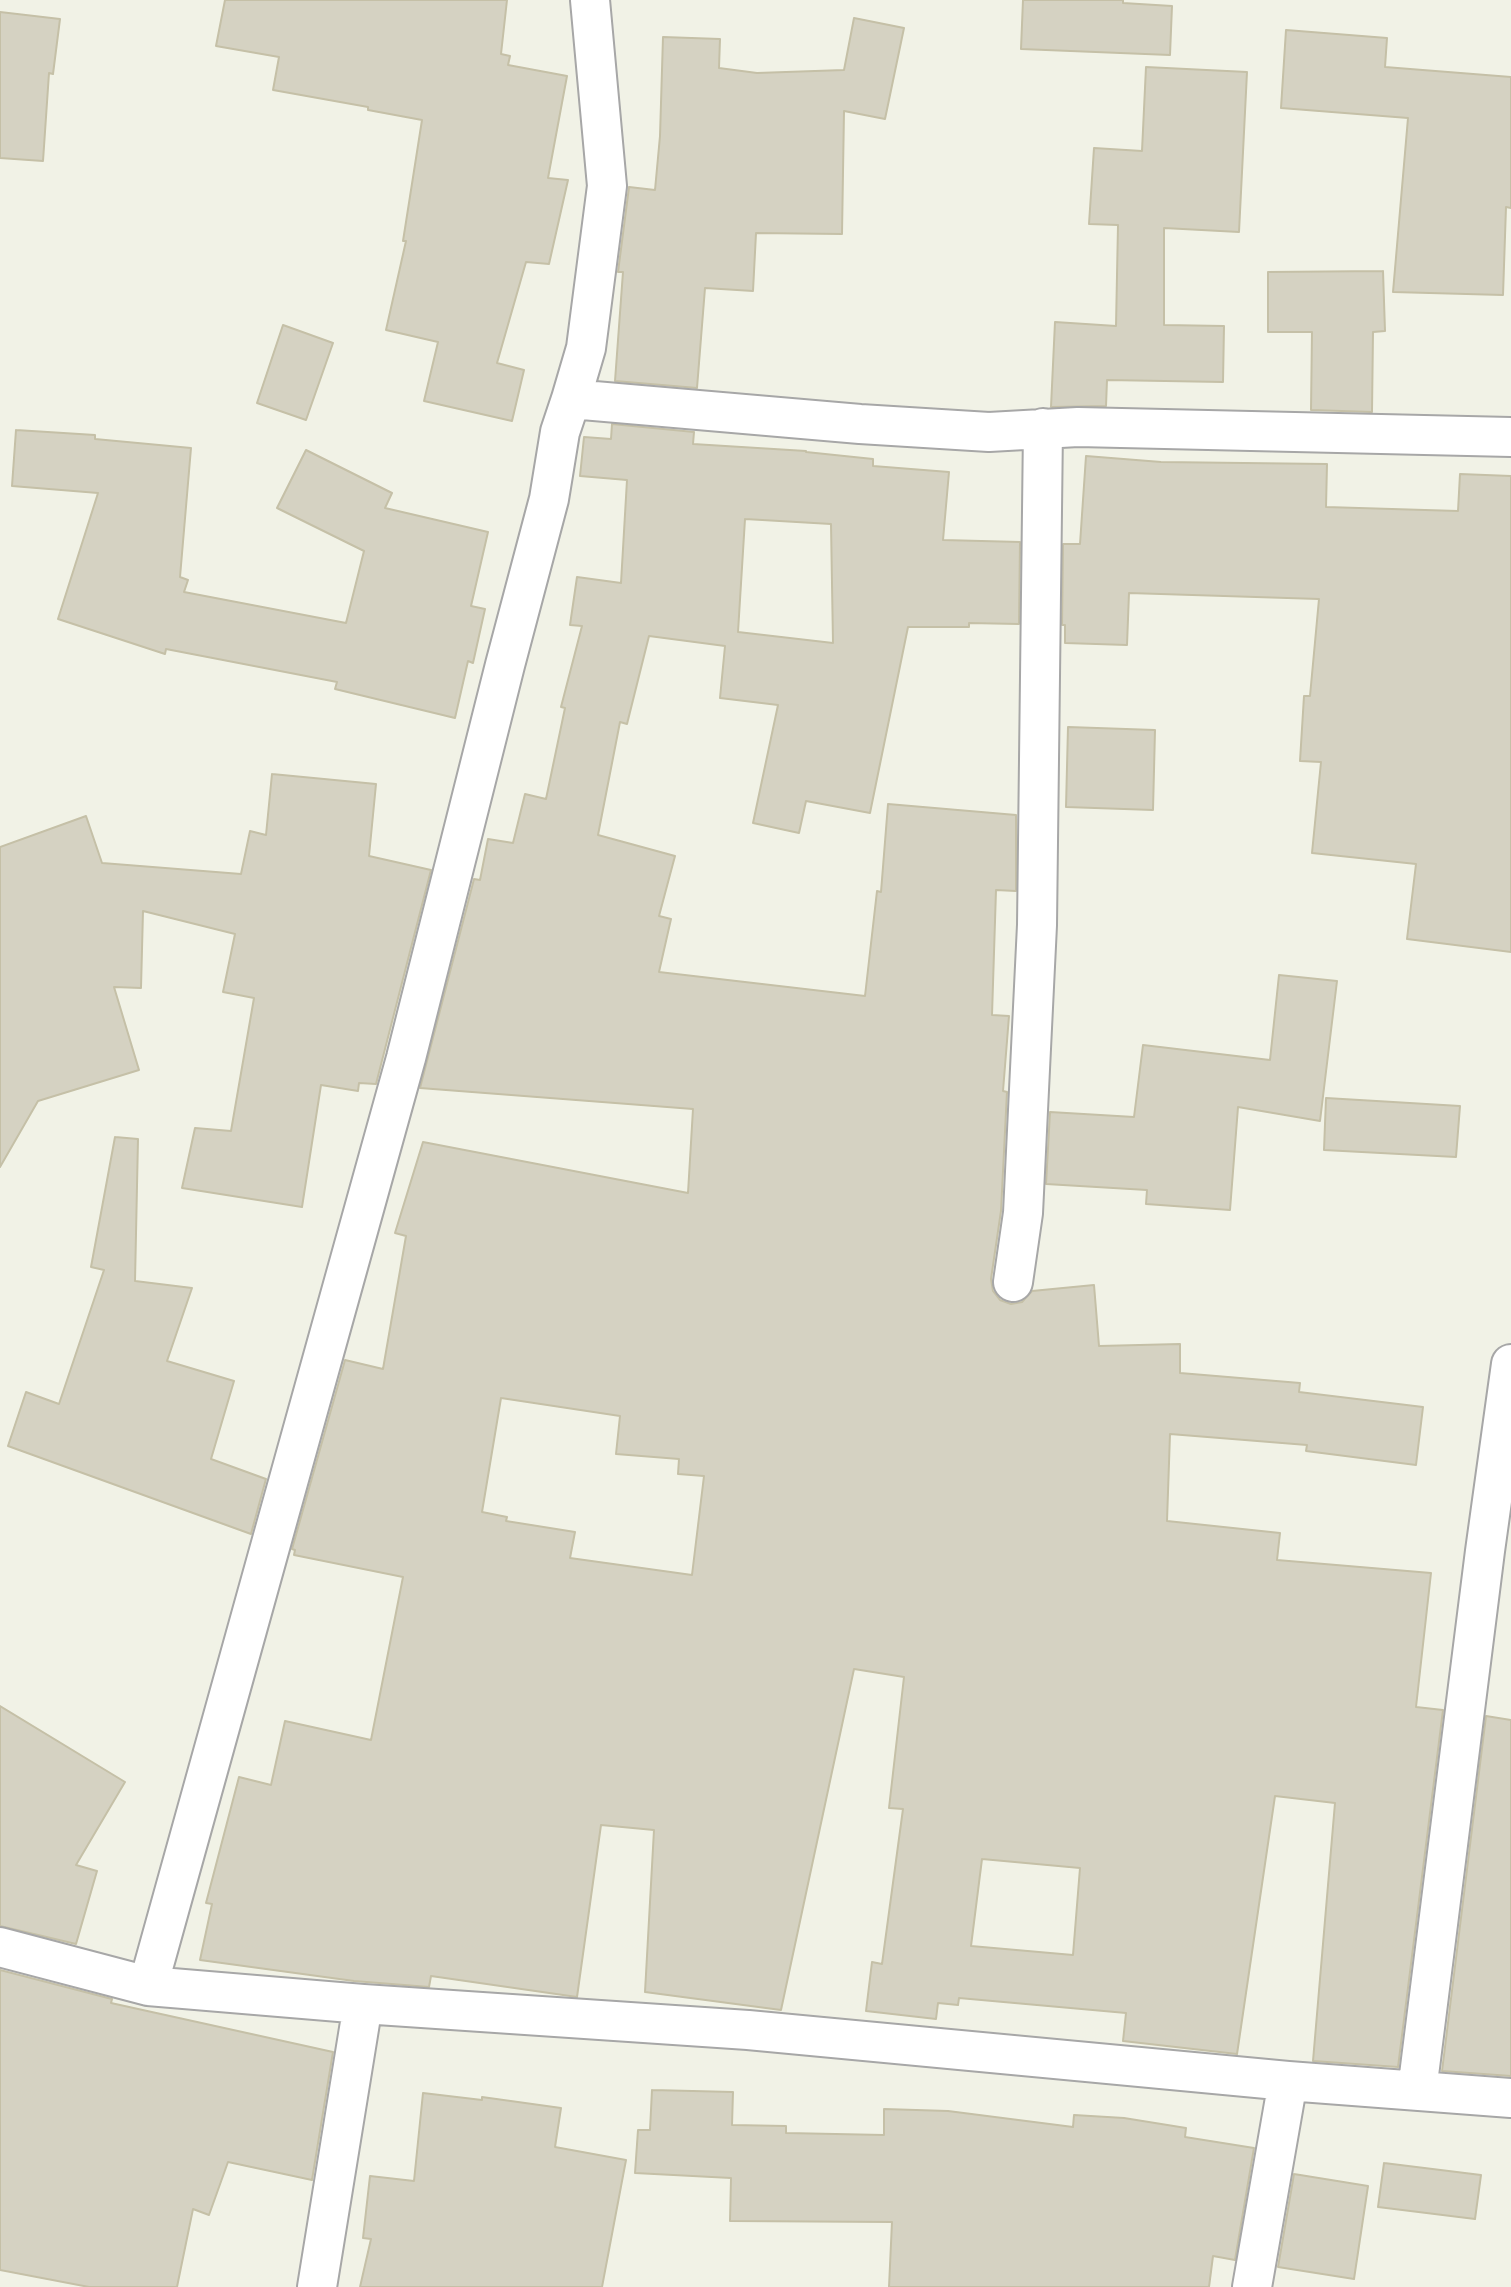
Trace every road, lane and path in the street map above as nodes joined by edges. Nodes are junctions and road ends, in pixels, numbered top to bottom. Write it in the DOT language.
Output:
graph roads {
  1 [pos="590,0"];
  2 [pos="571,399"];
  3 [pos="1042,428"];
  4 [pos="1511,437"];
  5 [pos="1013,1282"];
  6 [pos="1511,1364"];
  7 [pos="0,1947"];
  8 [pos="148,1986"];
  9 [pos="363,2004"];
  10 [pos="1288,2081"];
  11 [pos="1417,2091"];
  12 [pos="1511,2098"];
  13 [pos="317,2287"];
  14 [pos="1252,2287"];
  1 -- 2 [label="street"];
  2 -- 3 [label="street"];
  2 -- 8 [label="street"];
  3 -- 4 [label="street"];
  3 -- 5 [label="street"];
  6 -- 11 [label="street"];
  7 -- 8 [label="street"];
  8 -- 9 [label="street"];
  9 -- 10 [label="street"];
  9 -- 13 [label="street"];
  10 -- 11 [label="street"];
  10 -- 14 [label="street"];
  11 -- 12 [label="street"];
}
